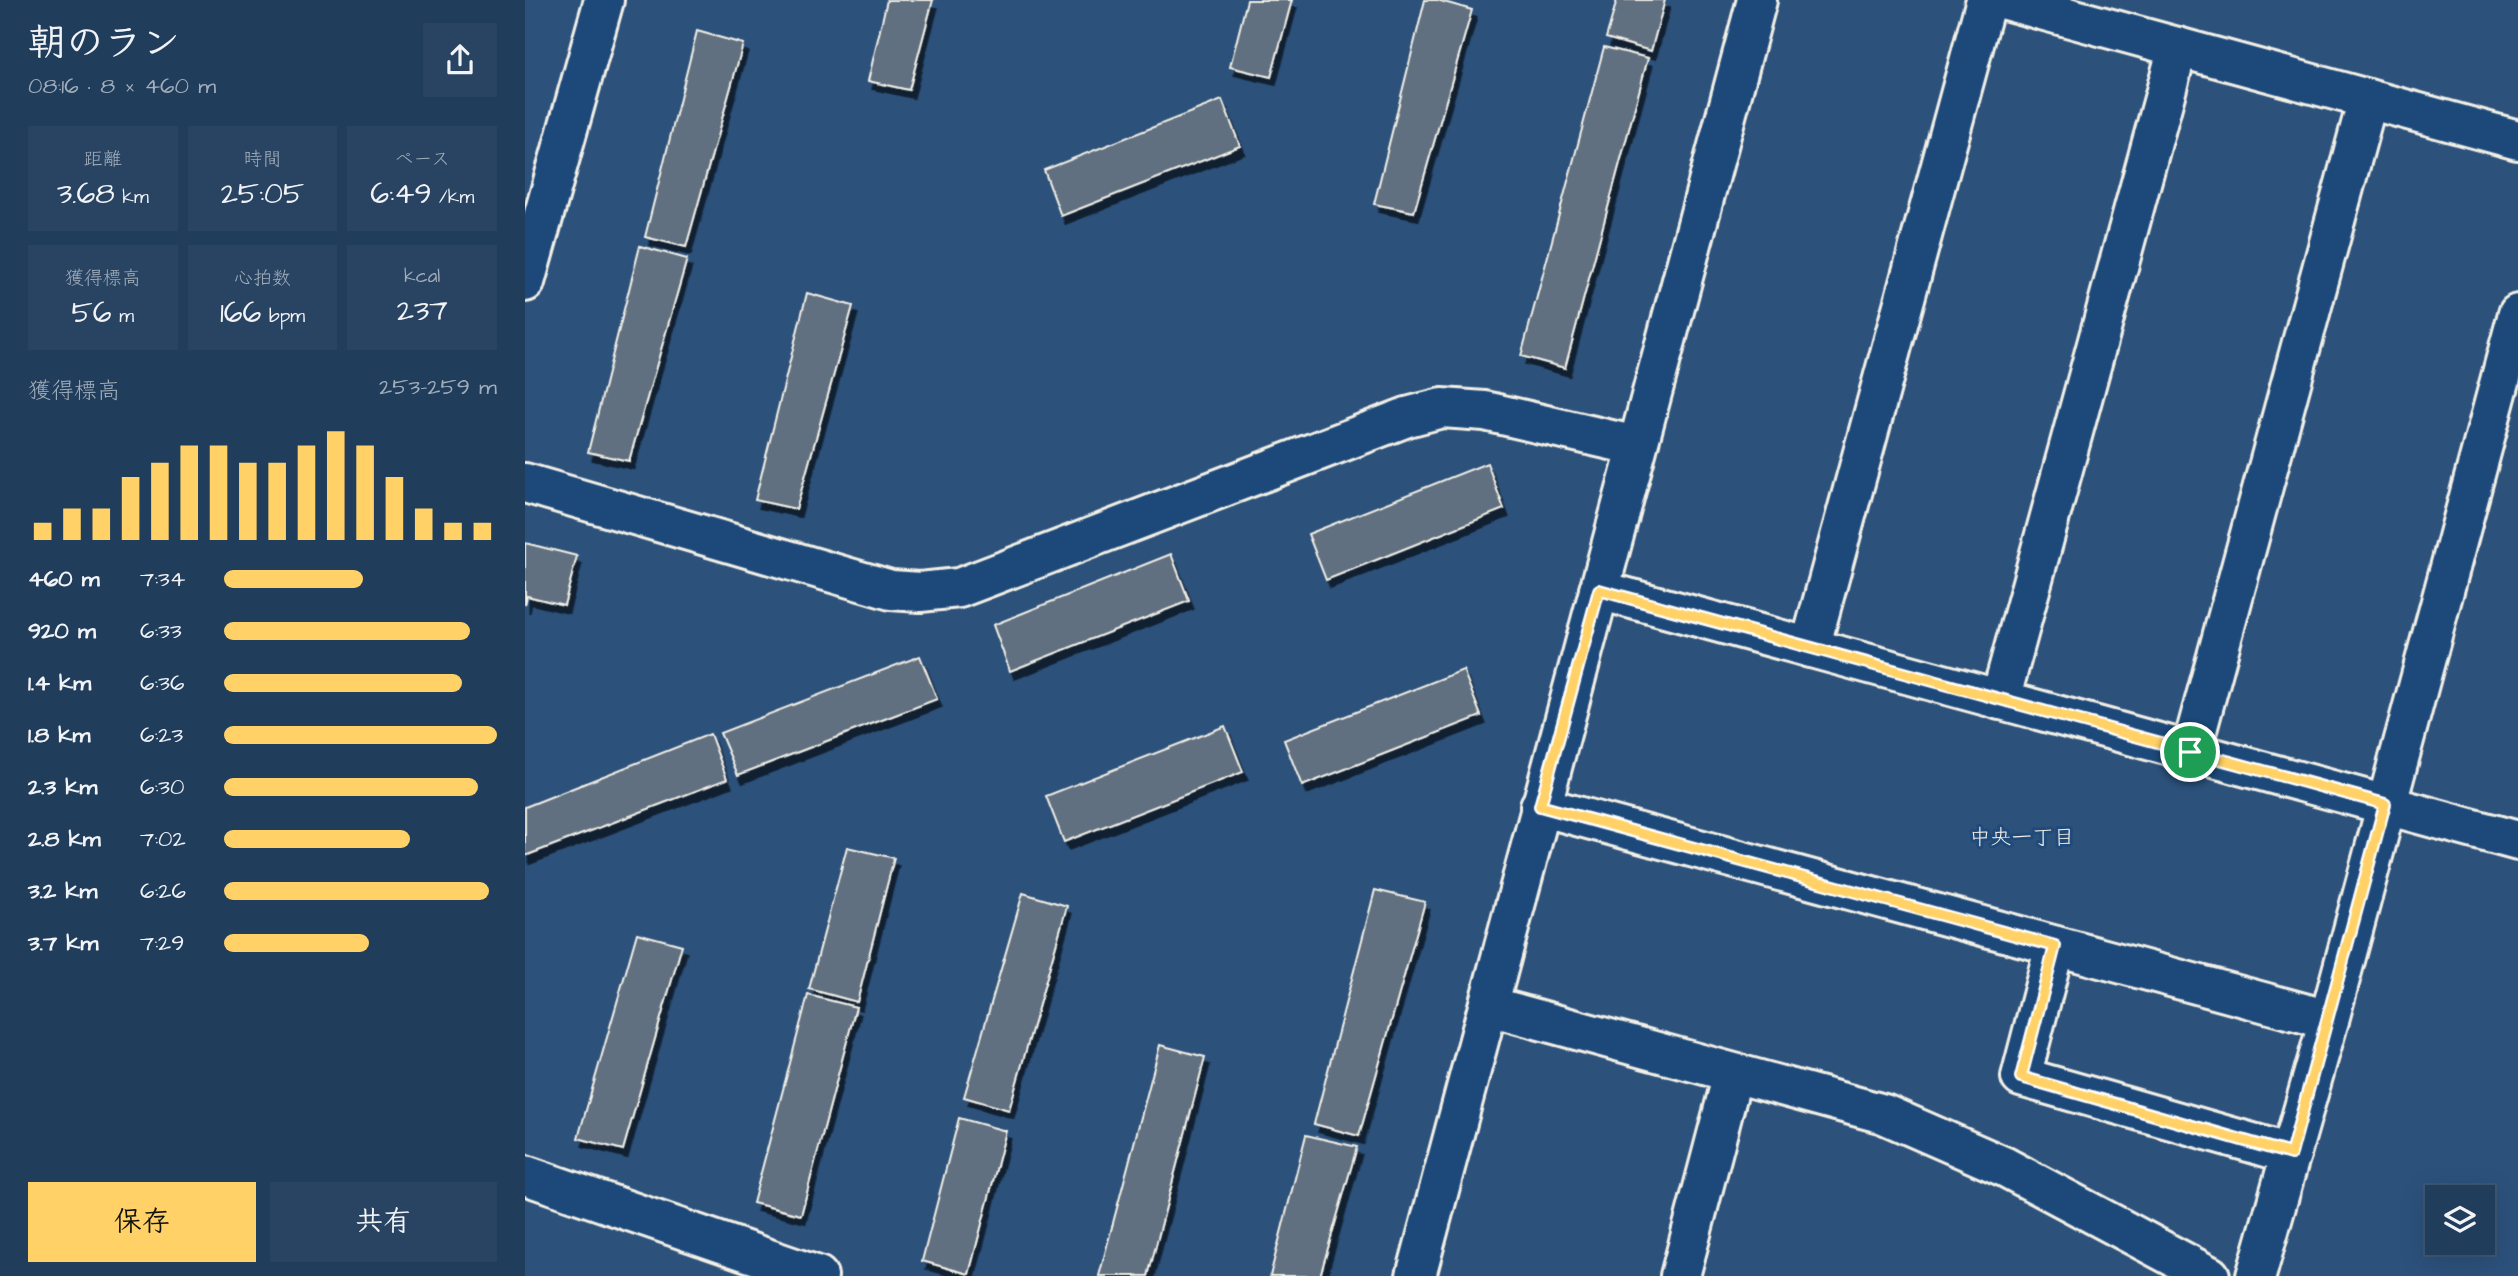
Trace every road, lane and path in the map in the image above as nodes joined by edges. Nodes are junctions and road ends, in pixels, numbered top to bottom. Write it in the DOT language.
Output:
graph roads {
  1 [pos="604,0"];
  2 [pos="1757,0"];
  3 [pos="1986,0"];
  4 [pos="2005,0"];
  5 [pos="2178,47"];
  6 [pos="2368,99"];
  7 [pos="2518,140"];
  8 [pos="536,198"];
  9 [pos="525,282"];
  10 [pos="2518,314"];
  11 [pos="1637,446"];
  12 [pos="525,483"];
  13 [pos="1599,590"];
  14 [pos="1810,648"];
  15 [pos="2000,700"];
  16 [pos="2190,752"];
  17 [pos="2385,804"];
  18 [pos="1540,806"];
  19 [pos="2518,841"];
  20 [pos="2055,946"];
  21 [pos="1489,1006"];
  22 [pos="2329,1020"];
  23 [pos="1733,1074"];
  24 [pos="2291,1154"];
  25 [pos="525,1175"];
  26 [pos="818,1276"];
  27 [pos="1416,1276"];
  28 [pos="1680,1276"];
  29 [pos="2210,1276"];
  30 [pos="2256,1276"];
  1 -- 8 [label="street"];
  2 -- 11 [label="street"];
  3 -- 14 [label="street"];
  4 -- 5 [label="street"];
  5 -- 6 [label="street"];
  5 -- 15 [label="street"];
  6 -- 7 [label="street"];
  6 -- 16 [label="street"];
  8 -- 9 [label="street"];
  10 -- 17 [label="street"];
  11 -- 12 [label="street"];
  11 -- 13 [label="street"];
  13 -- 14 [label="street"];
  13 -- 18 [label="street"];
  14 -- 15 [label="street"];
  15 -- 16 [label="street"];
  16 -- 17 [label="street"];
  17 -- 19 [label="street"];
  17 -- 22 [label="street"];
  18 -- 20 [label="street"];
  18 -- 21 [label="street"];
  20 -- 22 [label="street"];
  20 -- 24 [label="street"];
  21 -- 23 [label="street"];
  21 -- 27 [label="street"];
  22 -- 24 [label="street"];
  23 -- 28 [label="street"];
  23 -- 29 [label="street"];
  24 -- 30 [label="street"];
  25 -- 26 [label="street"];
}
